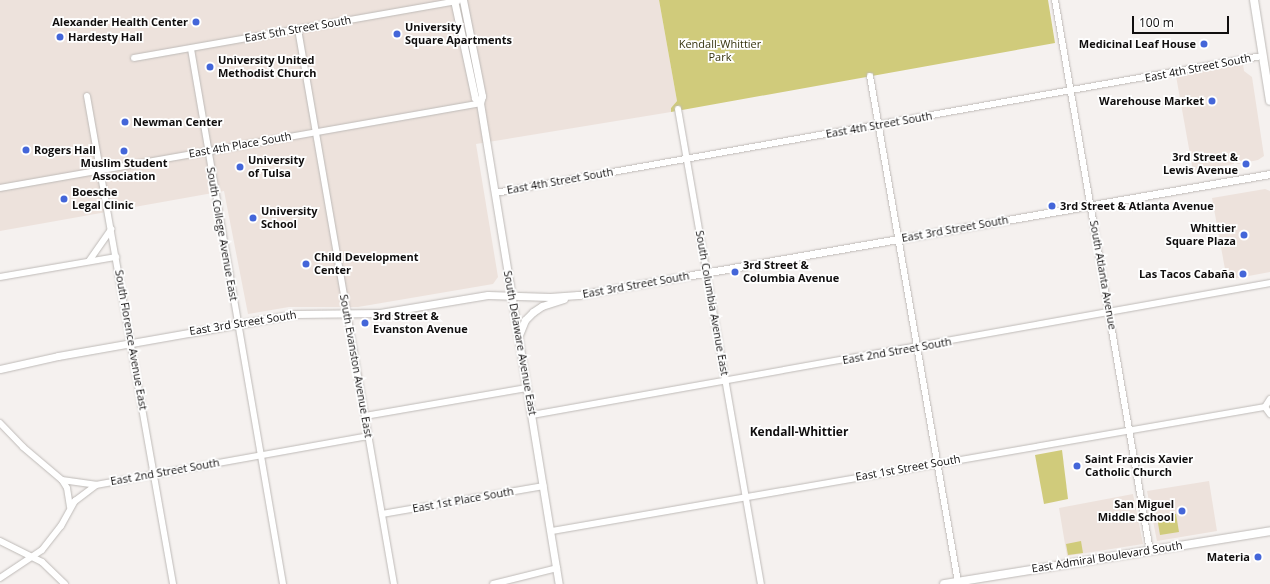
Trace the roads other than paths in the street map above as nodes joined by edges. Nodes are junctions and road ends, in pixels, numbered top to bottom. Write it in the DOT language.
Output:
graph roads {
  1 [pos="458,0"];
  2 [pos="1055,0"];
  3 [pos="1254,0"];
  4 [pos="298,29"];
  5 [pos="191,49"];
  6 [pos="1262,56"];
  7 [pos="134,58"];
  8 [pos="870,76"];
  9 [pos="1071,91"];
  10 [pos="87,96"];
  11 [pos="1270,101"];
  12 [pos="480,102"];
  13 [pos="678,109"];
  14 [pos="879,125"];
  15 [pos="316,132"];
  16 [pos="208,150"];
  17 [pos="687,159"];
  18 [pos="100,169"];
  19 [pos="1270,174"];
  20 [pos="0,188"];
  21 [pos="495,193"];
  22 [pos="1091,206"];
  23 [pos="111,229"];
  24 [pos="898,239"];
  25 [pos="116,257"];
  26 [pos="89,261"];
  27 [pos="707,273"];
  28 [pos="0,277"];
  29 [pos="1270,283"];
  30 [pos="1262,286"];
  31 [pos="1270,289"];
  32 [pos="512,295"];
  33 [pos="578,295"];
  34 [pos="1110,313"];
  35 [pos="347,314"];
  36 [pos="238,323"];
  37 [pos="519,336"];
  38 [pos="131,342"];
  39 [pos="917,347"];
  40 [pos="0,369"];
  41 [pos="726,381"];
  42 [pos="527,388"];
  43 [pos="1270,399"];
  44 [pos="1265,407"];
  45 [pos="1270,414"];
  46 [pos="532,415"];
  47 [pos="365,416"];
  48 [pos="0,423"];
  49 [pos="1129,429"];
  50 [pos="368,436"];
  51 [pos="261,455"];
  52 [pos="937,463"];
  53 [pos="154,475"];
  54 [pos="62,480"];
  55 [pos="96,485"];
  56 [pos="544,486"];
  57 [pos="746,497"];
  58 [pos="70,507"];
  59 [pos="382,514"];
  60 [pos="552,531"];
  61 [pos="1270,531"];
  62 [pos="0,541"];
  63 [pos="1150,551"];
  64 [pos="33,558"];
  65 [pos="557,568"];
  66 [pos="0,578"];
  67 [pos="958,582"];
  68 [pos="65,584"];
  69 [pos="173,584"];
  70 [pos="283,584"];
  71 [pos="394,584"];
  72 [pos="493,584"];
  73 [pos="560,584"];
  74 [pos="761,584"];
  75 [pos="944,584"];
  1 -- 4 [label="street, East 5th Street South"];
  1 -- 12 [label="street, South Delaware Avenue East"];
  2 -- 9 [label="street, South Atlanta Avenue"];
  3 -- 6 [label="main road"];
  4 -- 5 [label="street, East 5th Street South"];
  4 -- 15 [label="street, South Evanston Avenue East"];
  5 -- 7 [label="street, East 5th Street South"];
  5 -- 16 [label="street, South College Avenue East"];
  6 -- 9 [label="street, East 4th Street South"];
  6 -- 11 [label="main road"];
  8 -- 14 [label="street"];
  9 -- 14 [label="street, East 4th Street South"];
  9 -- 22 [label="street, South Atlanta Avenue"];
  10 -- 18 [label="street, South Florence Avenue East"];
  12 -- 15 [label="street, East 4th Place South"];
  12 -- 21 [label="street, South Delaware Avenue East"];
  13 -- 17 [label="street, South Columbia Avenue East"];
  14 -- 17 [label="street, East 4th Street South"];
  14 -- 24 [label="street"];
  15 -- 16 [label="street, East 4th Place South"];
  15 -- 35 [label="street, South Evanston Avenue East"];
  16 -- 18 [label="street, East 4th Place South"];
  16 -- 36 [label="street, South College Avenue East"];
  17 -- 21 [label="street, East 4th Street South"];
  17 -- 27 [label="street, South Columbia Avenue East"];
  18 -- 20 [label="street, East 4th Place South"];
  18 -- 23 [label="street, South Florence Avenue East"];
  19 -- 22 [label="street, East 3rd Street South"];
  21 -- 32 [label="street, South Delaware Avenue East"];
  22 -- 24 [label="street, East 3rd Street South"];
  22 -- 34 [label="street, South Atlanta Avenue"];
  23 -- 25 [label="street, South Florence Avenue East"];
  23 -- 26 [label="street"];
  24 -- 27 [label="street, East 3rd Street South"];
  24 -- 39 [label="street"];
  25 -- 26 [label="street"];
  25 -- 38 [label="street, South Florence Avenue East"];
  26 -- 28 [label="street"];
  27 -- 33 [label="street, East 3rd Street South"];
  27 -- 41 [label="street, South Columbia Avenue East"];
  29 -- 30 [label="street, East 2nd Street South"];
  30 -- 31 [label="street"];
  30 -- 34 [label="street, East 2nd Street South"];
  32 -- 33 [label="street, East 3rd Street South"];
  32 -- 35 [label="street, East 3rd Street South"];
  32 -- 37 [label="street, South Delaware Avenue East"];
  33 -- 37 [label="street"];
  34 -- 39 [label="street, East 2nd Street South"];
  34 -- 49 [label="street, South Atlanta Avenue"];
  35 -- 36 [label="street, East 3rd Street South"];
  35 -- 47 [label="street, South Evanston Avenue East"];
  36 -- 38 [label="street, East 3rd Street South"];
  36 -- 51 [label="street, South College Avenue East"];
  37 -- 42 [label="street, South Delaware Avenue East"];
  38 -- 40 [label="street, East 3rd Street South"];
  38 -- 53 [label="street, South Florence Avenue East"];
  39 -- 41 [label="street, East 2nd Street South"];
  39 -- 52 [label="street"];
  41 -- 46 [label="street, East 2nd Street South"];
  41 -- 57 [label="street, South Columbia Avenue East"];
  42 -- 46 [label="street, South Delaware Avenue East"];
  42 -- 47 [label="street"];
  43 -- 44 [label="street"];
  44 -- 45 [label="street"];
  44 -- 49 [label="street, East 1st Street South"];
  46 -- 56 [label="street, South Delaware Avenue East"];
  47 -- 50 [label="street, South Evanston Avenue East"];
  48 -- 54 [label="street"];
  49 -- 52 [label="street, East 1st Street South"];
  49 -- 63 [label="street, South Atlanta Avenue"];
  50 -- 51 [label="street, East 2nd Street South"];
  50 -- 59 [label="street, South Evanston Avenue East"];
  51 -- 53 [label="street, East 2nd Street South"];
  51 -- 70 [label="street, South College Avenue East"];
  52 -- 57 [label="street, East 1st Street South"];
  52 -- 67 [label="street"];
  53 -- 55 [label="street, East 2nd Street South"];
  53 -- 69 [label="street, South Florence Avenue East"];
  54 -- 55 [label="street"];
  54 -- 58 [label="street"];
  55 -- 58 [label="street, East 2nd Street South"];
  56 -- 59 [label="street, East 1st Place South"];
  56 -- 60 [label="street, South Delaware Avenue East"];
  57 -- 60 [label="street, East 1st Street South"];
  57 -- 74 [label="street, South Columbia Avenue East"];
  58 -- 64 [label="street, East 2nd Street South"];
  59 -- 71 [label="street, South Evanston Avenue East"];
  60 -- 65 [label="street, South Delaware Avenue East"];
  61 -- 63 [label="main road, East Admiral Boulevard South"];
  62 -- 64 [label="street"];
  63 -- 67 [label="main road, East Admiral Boulevard South"];
  64 -- 66 [label="street, East 2nd Street South"];
  64 -- 68 [label="street"];
  65 -- 72 [label="street"];
  65 -- 73 [label="street, South Delaware Avenue East"];
  67 -- 75 [label="main road, East Admiral Boulevard South"];
}
